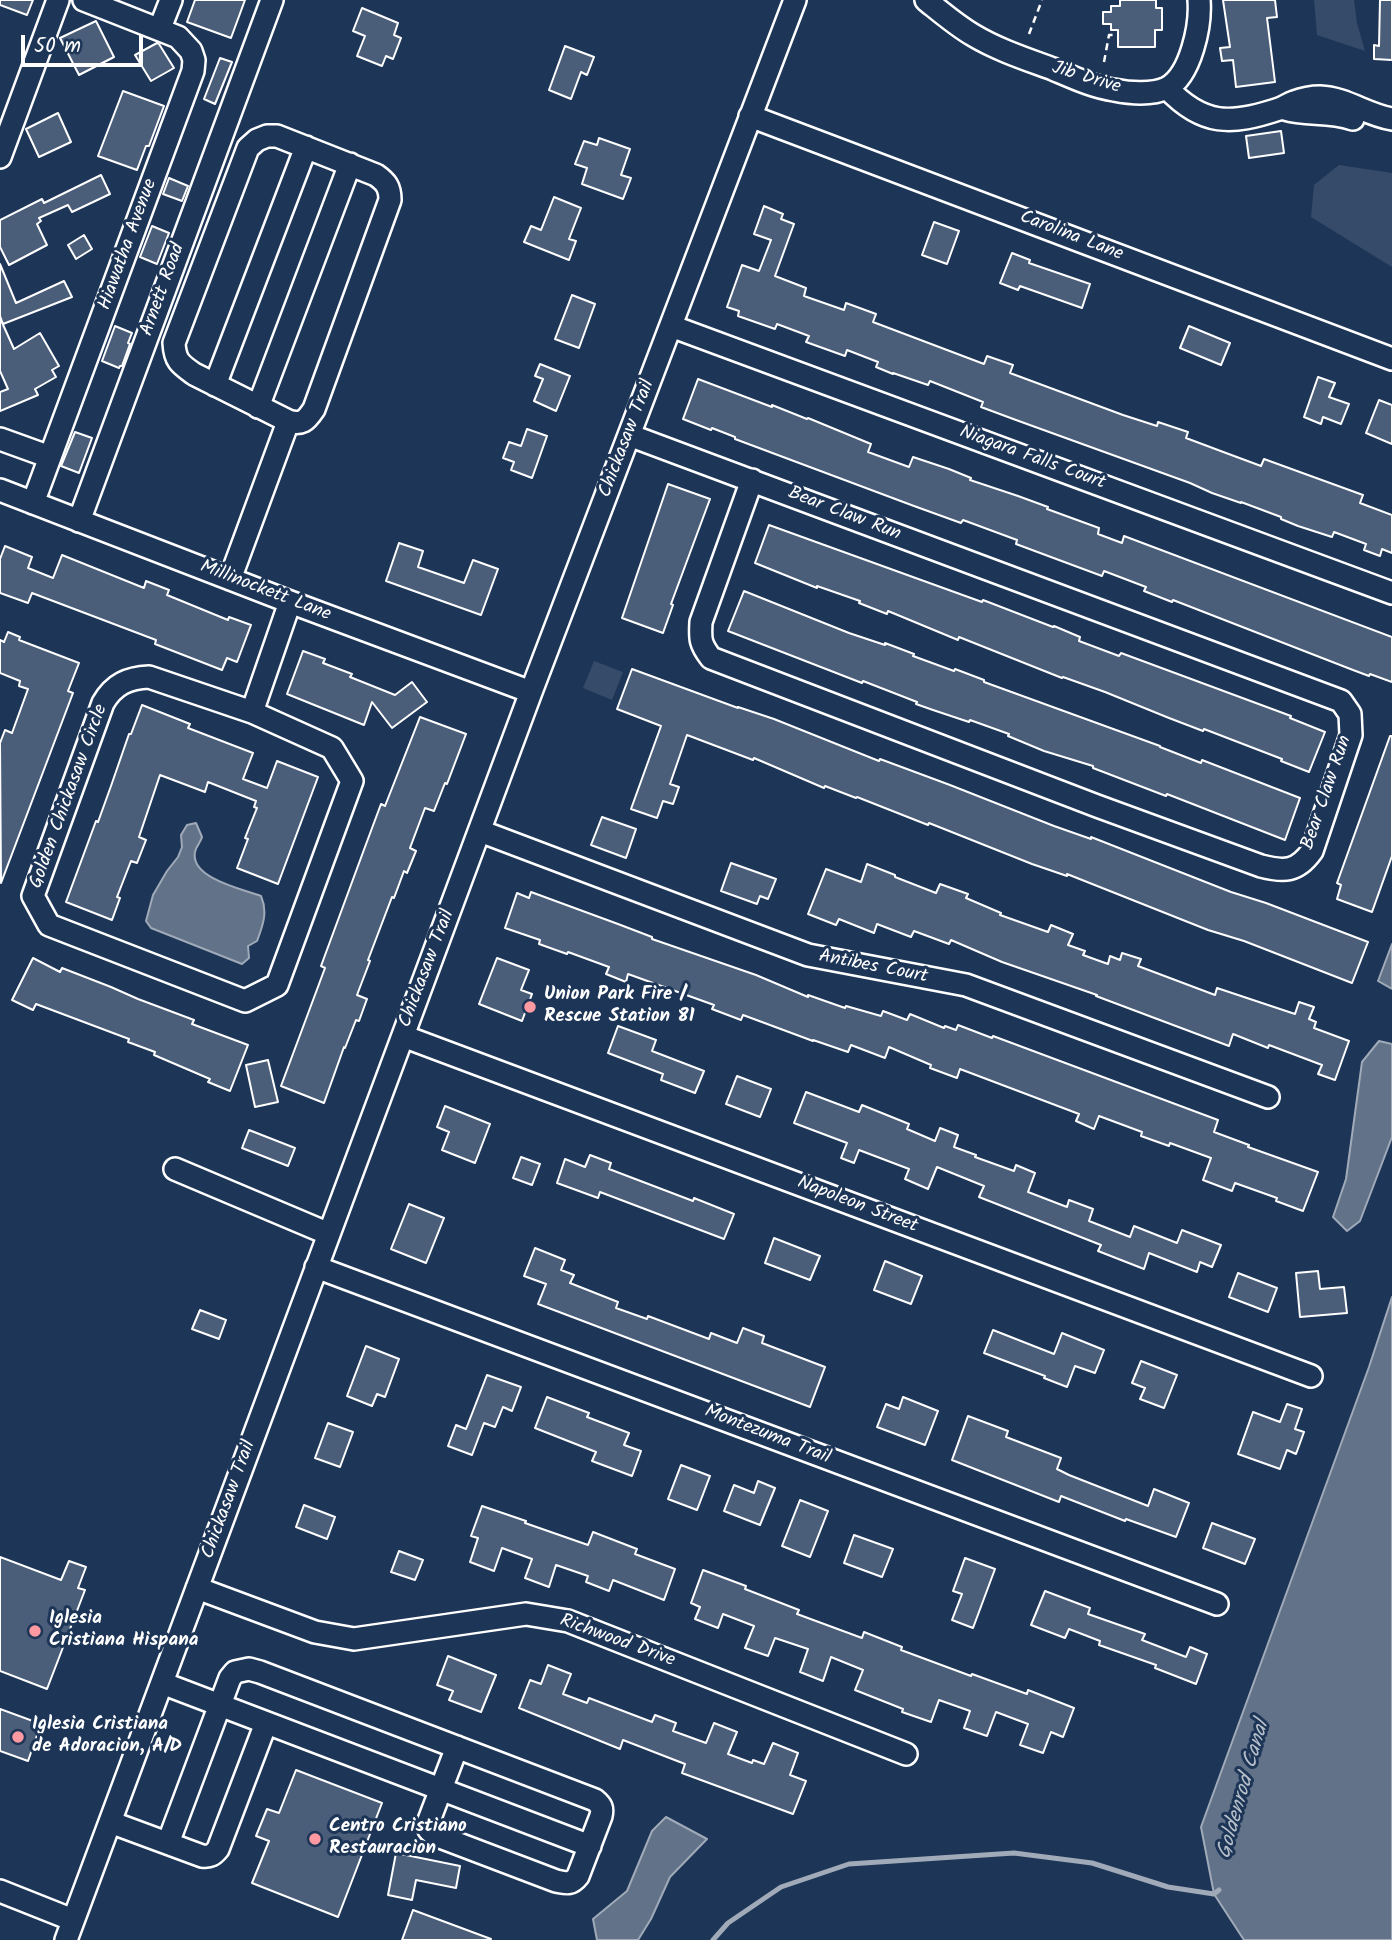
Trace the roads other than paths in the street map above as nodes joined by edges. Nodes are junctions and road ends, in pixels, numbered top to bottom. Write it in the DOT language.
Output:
graph roads {
  1 [pos="58,0"];
  2 [pos="84,0"];
  3 [pos="171,0"];
  4 [pos="272,0"];
  5 [pos="795,0"];
  6 [pos="1199,0"];
  7 [pos="930,1"];
  8 [pos="160,28"];
  9 [pos="1167,88"];
  10 [pos="1283,108"];
  11 [pos="750,116"];
  12 [pos="1392,118"];
  13 [pos="1392,131"];
  14 [pos="306,147"];
  15 [pos="0,157"];
  16 [pos="350,164"];
  17 [pos="671,326"];
  18 [pos="1392,359"];
  19 [pos="215,385"];
  20 [pos="258,407"];
  21 [pos="288,422"];
  22 [pos="629,435"];
  23 [pos="0,439"];
  24 [pos="51,457"];
  25 [pos="752,480"];
  26 [pos="0,490"];
  27 [pos="33,503"];
  28 [pos="79,521"];
  29 [pos="230,579"];
  30 [pos="1392,593"];
  31 [pos="290,602"];
  32 [pos="531,692"];
  33 [pos="252,712"];
  34 [pos="480,831"];
  35 [pos="403,1036"];
  36 [pos="1268,1097"];
  37 [pos="175,1169"];
  38 [pos="329,1234"];
  39 [pos="316,1267"];
  40 [pos="1311,1376"];
  41 [pos="197,1588"];
  42 [pos="1217,1604"];
  43 [pos="162,1683"];
  44 [pos="221,1705"];
  45 [pos="267,1723"];
  46 [pos="457,1748"];
  47 [pos="906,1754"];
  48 [pos="440,1789"];
  49 [pos="110,1822"];
  50 [pos="168,1843"];
  51 [pos="590,1846"];
  52 [pos="0,1891"];
  53 [pos="70,1930"];
  1 -- 15 [label="street"];
  2 -- 8 [label="street, Hiawatha Avenue"];
  3 -- 8 [label="street"];
  4 -- 28 [label="street, Arnett Road"];
  5 -- 11 [label="street, Chickasaw Trail"];
  6 -- 9 [label="street"];
  7 -- 9 [label="street, Jib Drive"];
  8 -- 24 [label="street, Hiawatha Avenue"];
  9 -- 10 [label="street"];
  10 -- 12 [label="street"];
  10 -- 13 [label="street"];
  11 -- 17 [label="street, Chickasaw Trail"];
  11 -- 18 [label="street, Carolina Lane"];
  14 -- 16 [label="street"];
  14 -- 19 [label="street"];
  14 -- 19 [label="street"];
  16 -- 20 [label="street"];
  16 -- 21 [label="street"];
  17 -- 22 [label="street, Chickasaw Trail"];
  17 -- 30 [label="street, Niagara Falls Court"];
  19 -- 20 [label="street"];
  20 -- 21 [label="street"];
  21 -- 29 [label="street"];
  22 -- 25 [label="street, Bear Claw Run"];
  22 -- 32 [label="street, Chickasaw Trail"];
  23 -- 24 [label="street"];
  24 -- 27 [label="street, Hiawatha Avenue"];
  25 -- 25 [label="street, Bear Claw Run"];
  26 -- 27 [label="street, Millinockett Lane"];
  27 -- 28 [label="street, Millinockett Lane"];
  28 -- 29 [label="street, Millinockett Lane"];
  29 -- 31 [label="street, Millinockett Lane"];
  31 -- 32 [label="street, Millinockett Lane"];
  31 -- 33 [label="street"];
  32 -- 34 [label="street, Chickasaw Trail"];
  33 -- 33 [label="street, Golden Chickasaw Circle"];
  34 -- 35 [label="street, Chickasaw Trail"];
  34 -- 36 [label="street, Antibes Court"];
  35 -- 38 [label="street, Chickasaw Trail"];
  35 -- 40 [label="street, Napoleon Street"];
  37 -- 38 [label="street"];
  38 -- 39 [label="street, Chickasaw Trail"];
  39 -- 41 [label="street, Chickasaw Trail"];
  39 -- 42 [label="street, Montezuma Trail"];
  41 -- 43 [label="street, Chickasaw Trail"];
  41 -- 47 [label="street, Richwood Drive"];
  43 -- 44 [label="street"];
  43 -- 49 [label="street, Chickasaw Trail"];
  44 -- 45 [label="street"];
  44 -- 46 [label="street"];
  44 -- 50 [label="street"];
  45 -- 48 [label="street"];
  45 -- 50 [label="street"];
  46 -- 48 [label="street"];
  46 -- 51 [label="street"];
  48 -- 51 [label="street"];
  48 -- 51 [label="street"];
  49 -- 50 [label="street"];
  49 -- 53 [label="street, Chickasaw Trail"];
  52 -- 53 [label="street"];
}
